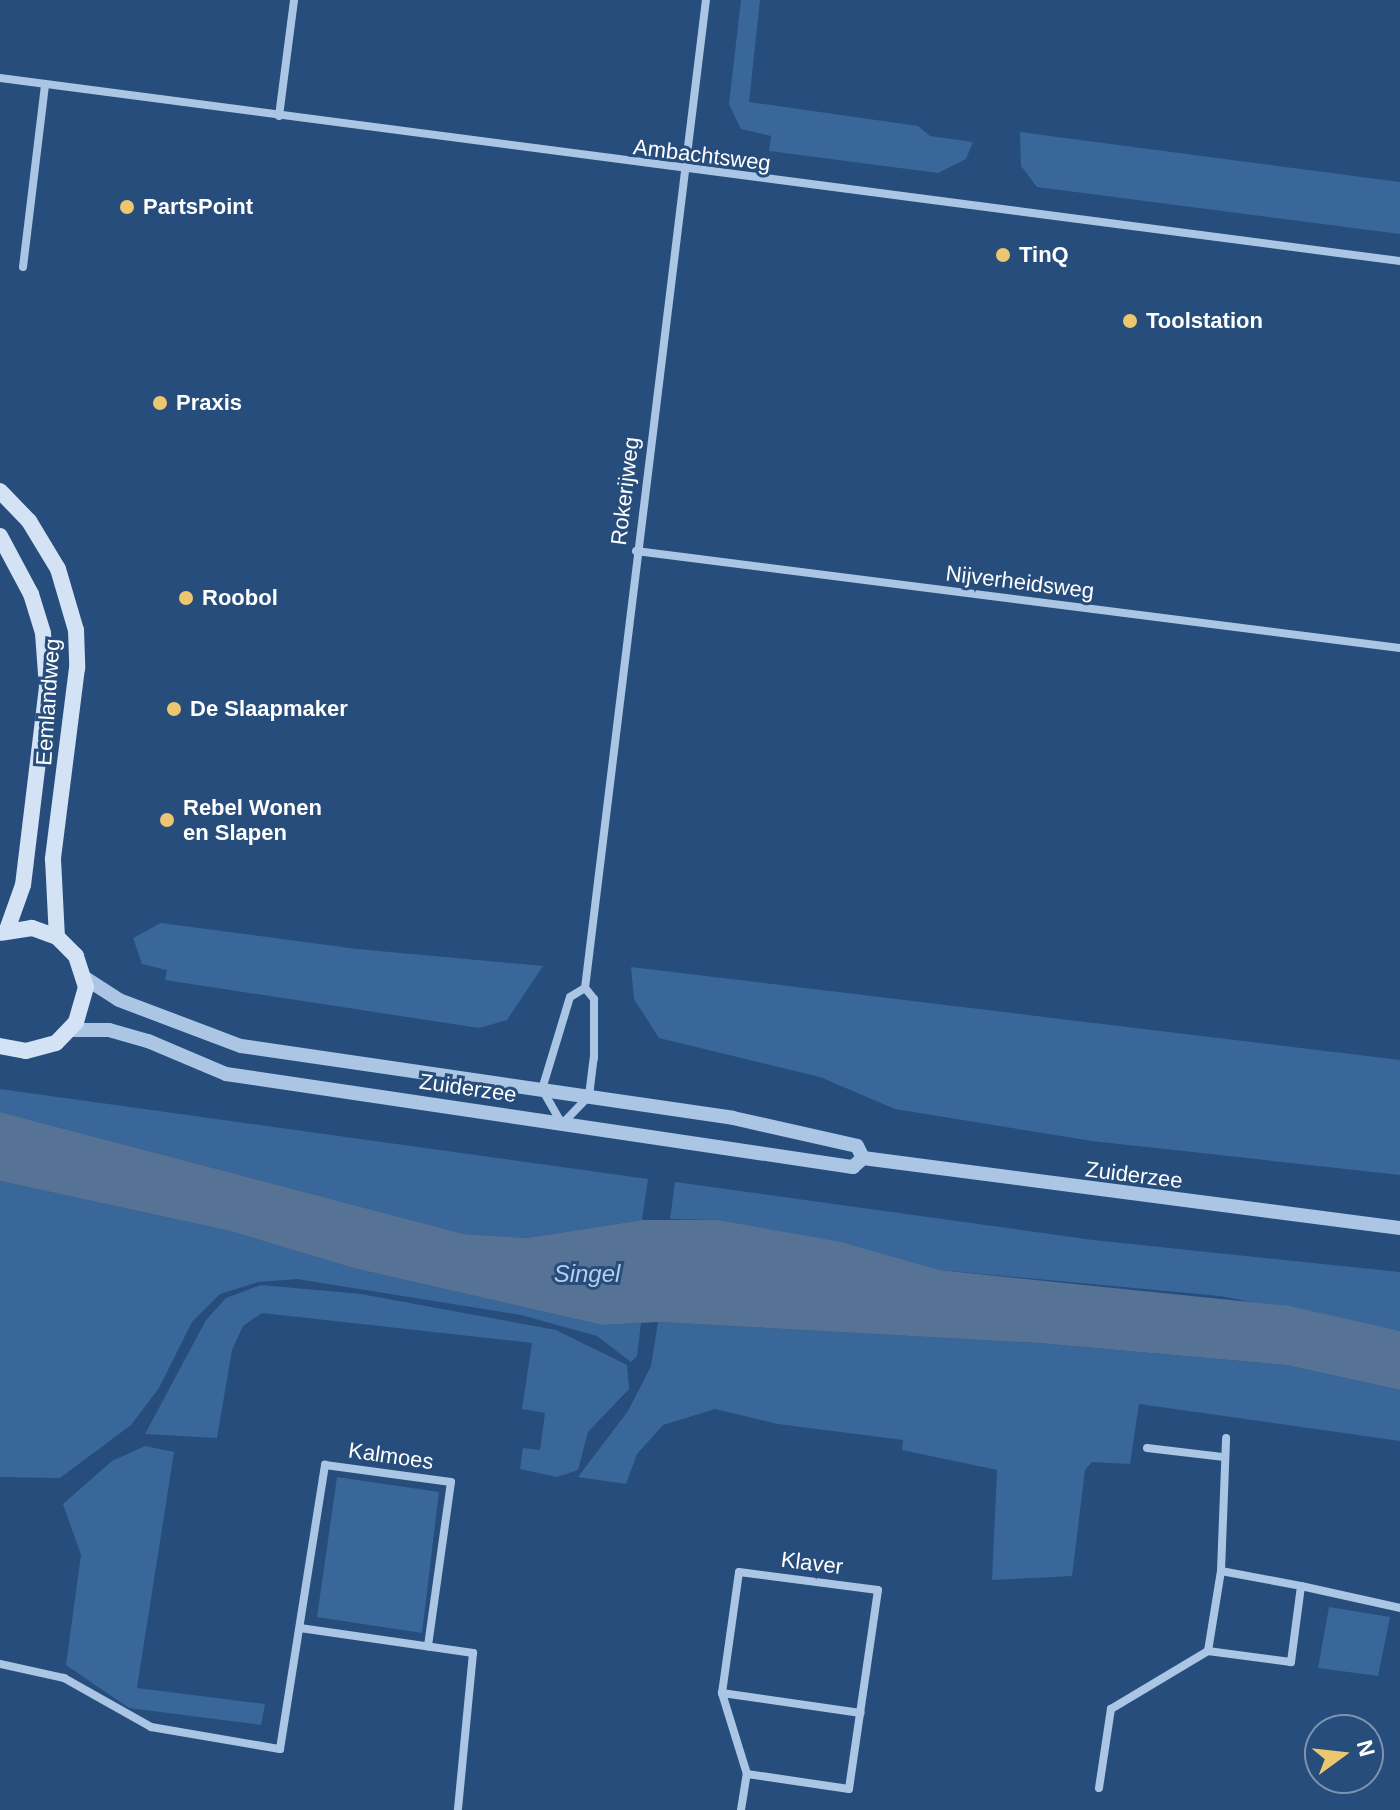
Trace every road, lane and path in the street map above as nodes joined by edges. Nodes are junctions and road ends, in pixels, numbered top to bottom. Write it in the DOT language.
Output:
graph roads {
  1 [pos="294,0"];
  2 [pos="706,0"];
  3 [pos="0,78"];
  4 [pos="45,84"];
  5 [pos="279,116"];
  6 [pos="683,171"];
  7 [pos="1400,261"];
  8 [pos="23,267"];
  9 [pos="0,491"];
  10 [pos="0,536"];
  11 [pos="636,551"];
  12 [pos="1400,648"];
  13 [pos="3,932"];
  14 [pos="57,937"];
  15 [pos="85,978"];
  16 [pos="585,988"];
  17 [pos="70,1030"];
  18 [pos="0,1046"];
  19 [pos="542,1089"];
  20 [pos="589,1096"];
  21 [pos="562,1124"];
  22 [pos="863,1158"];
  23 [pos="1400,1228"];
  24 [pos="1226,1438"];
  25 [pos="1147,1448"];
  26 [pos="1224,1457"];
  27 [pos="1221,1571"];
  28 [pos="1301,1586"];
  29 [pos="1400,1608"];
  30 [pos="300,1628"];
  31 [pos="428,1646"];
  32 [pos="1208,1651"];
  33 [pos="0,1664"];
  34 [pos="722,1693"];
  35 [pos="861,1713"];
  36 [pos="747,1774"];
  37 [pos="1099,1788"];
  38 [pos="458,1810"];
  39 [pos="741,1810"];
  1 -- 5 [label="street"];
  2 -- 6 [label="street, Rokerijweg"];
  3 -- 4 [label="street, Ambachtsweg"];
  4 -- 5 [label="street, Ambachtsweg"];
  4 -- 8 [label="street"];
  5 -- 6 [label="street, Ambachtsweg"];
  6 -- 7 [label="street, Ambachtsweg"];
  6 -- 11 [label="street, Rokerijweg"];
  9 -- 14 [label="main road, Eemlandweg"];
  10 -- 13 [label="main road, Eemlandweg"];
  11 -- 12 [label="street, Nijverheidsweg"];
  11 -- 16 [label="street, Rokerijweg"];
  13 -- 14 [label="main road"];
  14 -- 15 [label="main road"];
  15 -- 17 [label="main road"];
  15 -- 19 [label="street, Zuiderzee"];
  16 -- 19 [label="street, Rokerijweg"];
  16 -- 20 [label="street, Rokerijweg"];
  17 -- 18 [label="main road"];
  17 -- 21 [label="street, Zuiderzee"];
  19 -- 20 [label="street, Zuiderzee"];
  19 -- 21 [label="street"];
  20 -- 21 [label="street"];
  20 -- 22 [label="street, Zuiderzee"];
  21 -- 22 [label="street, Zuiderzee"];
  22 -- 23 [label="street, Zuiderzee"];
  24 -- 26 [label="street"];
  25 -- 26 [label="street"];
  26 -- 27 [label="street"];
  27 -- 28 [label="street"];
  27 -- 32 [label="street"];
  28 -- 29 [label="street"];
  28 -- 32 [label="street"];
  30 -- 31 [label="street"];
  30 -- 31 [label="street, Kalmoes"];
  30 -- 33 [label="street, Kalmoes"];
  31 -- 38 [label="street"];
  32 -- 37 [label="street"];
  34 -- 35 [label="street"];
  34 -- 35 [label="street, Klaver"];
  34 -- 36 [label="street, Klaver"];
  35 -- 36 [label="street, Klaver"];
  36 -- 39 [label="street, Klaver"];
}
